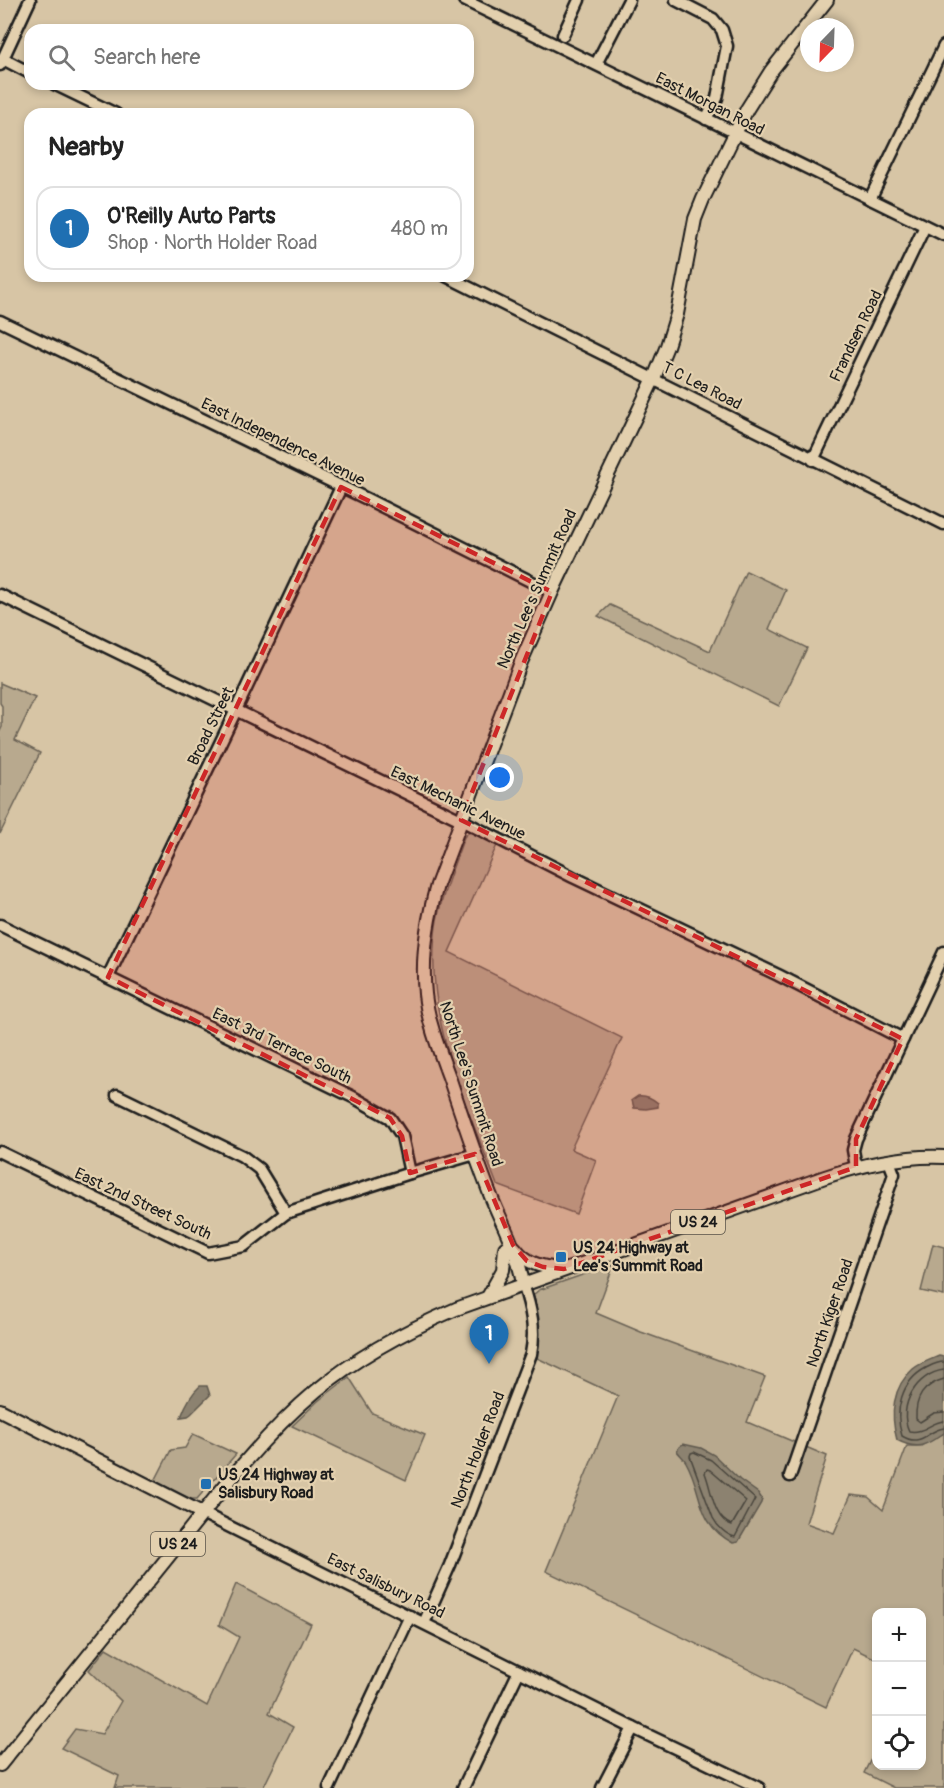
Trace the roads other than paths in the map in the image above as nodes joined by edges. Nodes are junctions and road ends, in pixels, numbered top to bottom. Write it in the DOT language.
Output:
graph roads {
  1 [pos="30,0"];
  2 [pos="464,0"];
  3 [pos="579,0"];
  4 [pos="629,0"];
  5 [pos="676,0"];
  6 [pos="827,0"];
  7 [pos="563,35"];
  8 [pos="944,46"];
  9 [pos="1,62"];
  10 [pos="596,64"];
  11 [pos="24,71"];
  12 [pos="66,90"];
  13 [pos="104,108"];
  14 [pos="706,119"];
  15 [pos="735,134"];
  16 [pos="870,199"];
  17 [pos="925,226"];
  18 [pos="944,235"];
  19 [pos="458,282"];
  20 [pos="0,321"];
  21 [pos="654,378"];
  22 [pos="813,460"];
  23 [pos="341,487"];
  24 [pos="944,524"];
  25 [pos="552,592"];
  26 [pos="0,596"];
  27 [pos="236,710"];
  28 [pos="461,820"];
  29 [pos="0,925"];
  30 [pos="944,952"];
  31 [pos="108,977"];
  32 [pos="903,1039"];
  33 [pos="117,1095"];
  34 [pos="0,1152"];
  35 [pos="475,1154"];
  36 [pos="944,1157"];
  37 [pos="889,1161"];
  38 [pos="856,1167"];
  39 [pos="410,1173"];
  40 [pos="286,1213"];
  41 [pos="509,1247"];
  42 [pos="564,1269"];
  43 [pos="523,1284"];
  44 [pos="488,1297"];
  45 [pos="0,1410"];
  46 [pos="790,1476"];
  47 [pos="202,1513"];
  48 [pos="410,1616"];
  49 [pos="424,1623"];
  50 [pos="519,1671"];
  51 [pos="633,1728"];
  52 [pos="0,1765"];
  53 [pos="739,1784"];
  54 [pos="329,1788"];
  55 [pos="463,1788"];
  56 [pos="603,1788"];
  57 [pos="759,1788"];
  1 -- 9 [label="street"];
  2 -- 10 [label="street, East Morgan Road"];
  3 -- 7 [label="street"];
  4 -- 10 [label="street"];
  5 -- 14 [label="street"];
  6 -- 15 [label="main road, North Lee's Summit Road"];
  8 -- 16 [label="street"];
  9 -- 11 [label="street"];
  10 -- 14 [label="street, East Morgan Road"];
  12 -- 13 [label="street"];
  14 -- 15 [label="street, East Morgan Road"];
  15 -- 16 [label="street, East Morgan Road"];
  15 -- 21 [label="main road, North Lee's Summit Road"];
  16 -- 17 [label="street, East Morgan Road"];
  17 -- 18 [label="street, East Morgan Road"];
  17 -- 22 [label="street, Frandsen Road"];
  19 -- 21 [label="street, T C Lea Road"];
  20 -- 23 [label="street, East Independence Avenue"];
  21 -- 22 [label="street, T C Lea Road"];
  21 -- 25 [label="main road, North Lee's Summit Road"];
  22 -- 24 [label="street, T C Lea Road"];
  23 -- 25 [label="street, East Independence Avenue"];
  23 -- 27 [label="street, Broad Street"];
  25 -- 28 [label="main road, North Lee's Summit Road"];
  26 -- 27 [label="street, East Mechanic Avenue"];
  27 -- 28 [label="street, East Mechanic Avenue"];
  27 -- 31 [label="street, Broad Street"];
  28 -- 32 [label="street, East Mechanic Avenue"];
  28 -- 35 [label="main road, North Lee's Summit Road"];
  29 -- 31 [label="street, East 3rd Terrace South"];
  30 -- 32 [label="street"];
  31 -- 39 [label="street, East 3rd Terrace South"];
  32 -- 38 [label="street"];
  33 -- 40 [label="street"];
  34 -- 40 [label="street, East 2nd Street South"];
  35 -- 39 [label="street, East 2nd Street South"];
  35 -- 41 [label="main road, North Lee's Summit Road"];
  36 -- 37 [label="main road, US 24"];
  37 -- 38 [label="main road, US 24"];
  37 -- 46 [label="street, North Kiger Road"];
  38 -- 42 [label="main road, US 24"];
  39 -- 40 [label="street, East 2nd Street South"];
  41 -- 42 [label="main road"];
  41 -- 43 [label="main road, North Lee's Summit Road"];
  41 -- 44 [label="main road"];
  42 -- 43 [label="main road, US 24"];
  43 -- 44 [label="main road, US 24"];
  43 -- 49 [label="street, North Holder Road"];
  44 -- 47 [label="main road, US 24"];
  45 -- 47 [label="main road, East Salisbury Road"];
  47 -- 48 [label="street, East Salisbury Road"];
  47 -- 52 [label="main road, US 24"];
  48 -- 49 [label="street, East Salisbury Road"];
  48 -- 54 [label="street"];
  49 -- 50 [label="street, East Salisbury Road"];
  50 -- 51 [label="street, East Salisbury Road"];
  50 -- 55 [label="street"];
  51 -- 53 [label="street, East Salisbury Road"];
  51 -- 56 [label="street"];
  53 -- 57 [label="street, East Salisbury Road"];
}
